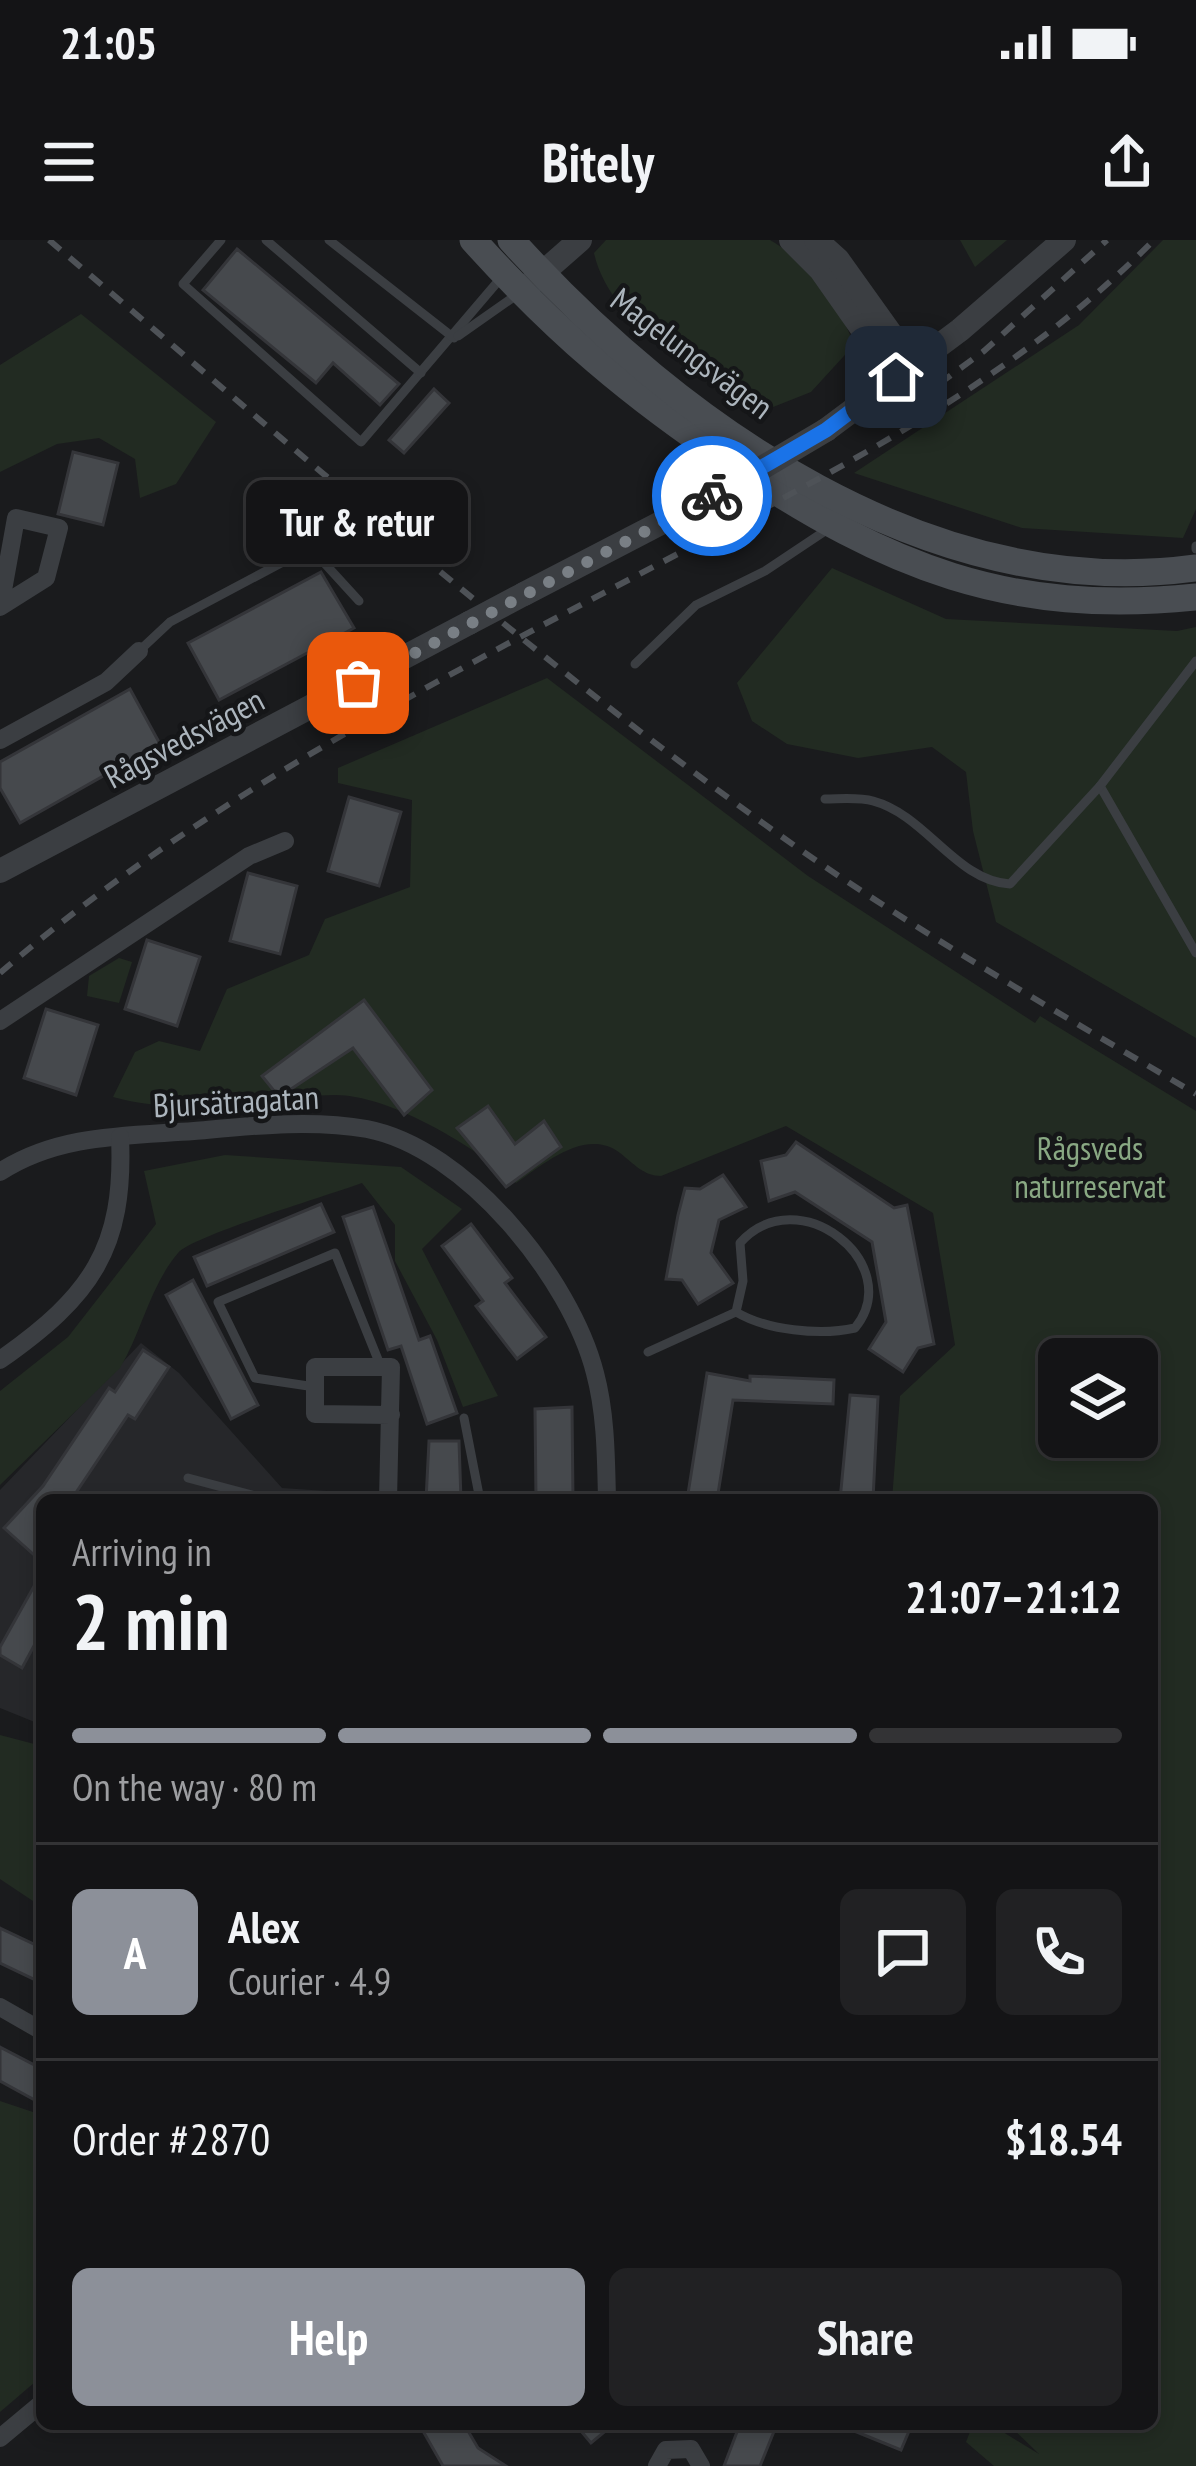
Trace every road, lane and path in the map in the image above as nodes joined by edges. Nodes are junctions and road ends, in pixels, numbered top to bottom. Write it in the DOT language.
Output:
graph roads {
  1 [pos="221,240"];
  2 [pos="266,240"];
  3 [pos="329,240"];
  4 [pos="472,240"];
  5 [pos="580,240"];
  6 [pos="791,240"];
  7 [pos="816,240"];
  8 [pos="1064,240"];
  9 [pos="524,262"];
  10 [pos="454,338"];
  11 [pos="904,371"];
  12 [pos="421,373"];
  13 [pos="831,527"];
  14 [pos="1196,568"];
  15 [pos="1196,597"];
  16 [pos="359,601"];
  17 [pos="0,606"];
  18 [pos="139,651"];
  19 [pos="1196,661"];
  20 [pos="635,664"];
  21 [pos="0,740"];
  22 [pos="1100,786"];
  23 [pos="825,799"];
  24 [pos="284,841"];
  25 [pos="0,871"];
  26 [pos="1196,953"];
  27 [pos="0,1022"];
  28 [pos="120,1137"];
  29 [pos="0,1172"];
  30 [pos="736,1312"];
  31 [pos="648,1352"];
  32 [pos="0,1360"];
  33 [pos="381,1367"];
  34 [pos="315,1387"];
  35 [pos="391,1415"];
  36 [pos="464,1418"];
  37 [pos="188,1478"];
  38 [pos="248,1494"];
  39 [pos="388,1494"];
  40 [pos="479,1494"];
  41 [pos="606,1494"];
  42 [pos="0,2007"];
  43 [pos="36,2028"];
  44 [pos="36,2408"];
  45 [pos="676,2430"];
  46 [pos="0,2438"];
  47 [pos="677,2446"];
  48 [pos="657,2466"];
  49 [pos="701,2466"];
  1 -- 12 [label="lane"];
  2 -- 12 [label="lane"];
  3 -- 10 [label="lane"];
  4 -- 9 [label="main road, Magelungsvägen"];
  5 -- 9 [label="street"];
  6 -- 11 [label="street"];
  7 -- 11 [label="street"];
  8 -- 11 [label="street, Rågsvedsvägen"];
  9 -- 10 [label="lane"];
  9 -- 10 [label="lane"];
  9 -- 13 [label="main road, Magelungsvägen"];
  9 -- 14 [label="main road, Magelungsvägen"];
  10 -- 12 [label="lane"];
  11 -- 25 [label="street, Rågsvedsvägen, bridge"];
  13 -- 15 [label="main road, Magelungsvägen"];
  13 -- 20 [label="lane"];
  16 -- 18 [label="lane"];
  17 -- 17 [label="street"];
  18 -- 21 [label="street"];
  19 -- 22 [label="lane"];
  22 -- 23 [label="lane"];
  22 -- 26 [label="lane"];
  24 -- 27 [label="street"];
  28 -- 29 [label="street, Bjursätragatan"];
  28 -- 32 [label="street"];
  28 -- 41 [label="street, Bjursätragatan"];
  30 -- 30 [label="lane"];
  30 -- 31 [label="lane"];
  33 -- 34 [label="street"];
  33 -- 34 [label="lane"];
  33 -- 35 [label="street"];
  34 -- 35 [label="street"];
  35 -- 39 [label="street"];
  36 -- 40 [label="lane"];
  37 -- 38 [label="lane"];
  42 -- 43 [label="street"];
  44 -- 46 [label="street"];
  45 -- 47 [label="street"];
  47 -- 48 [label="street"];
  47 -- 49 [label="street"];
}
